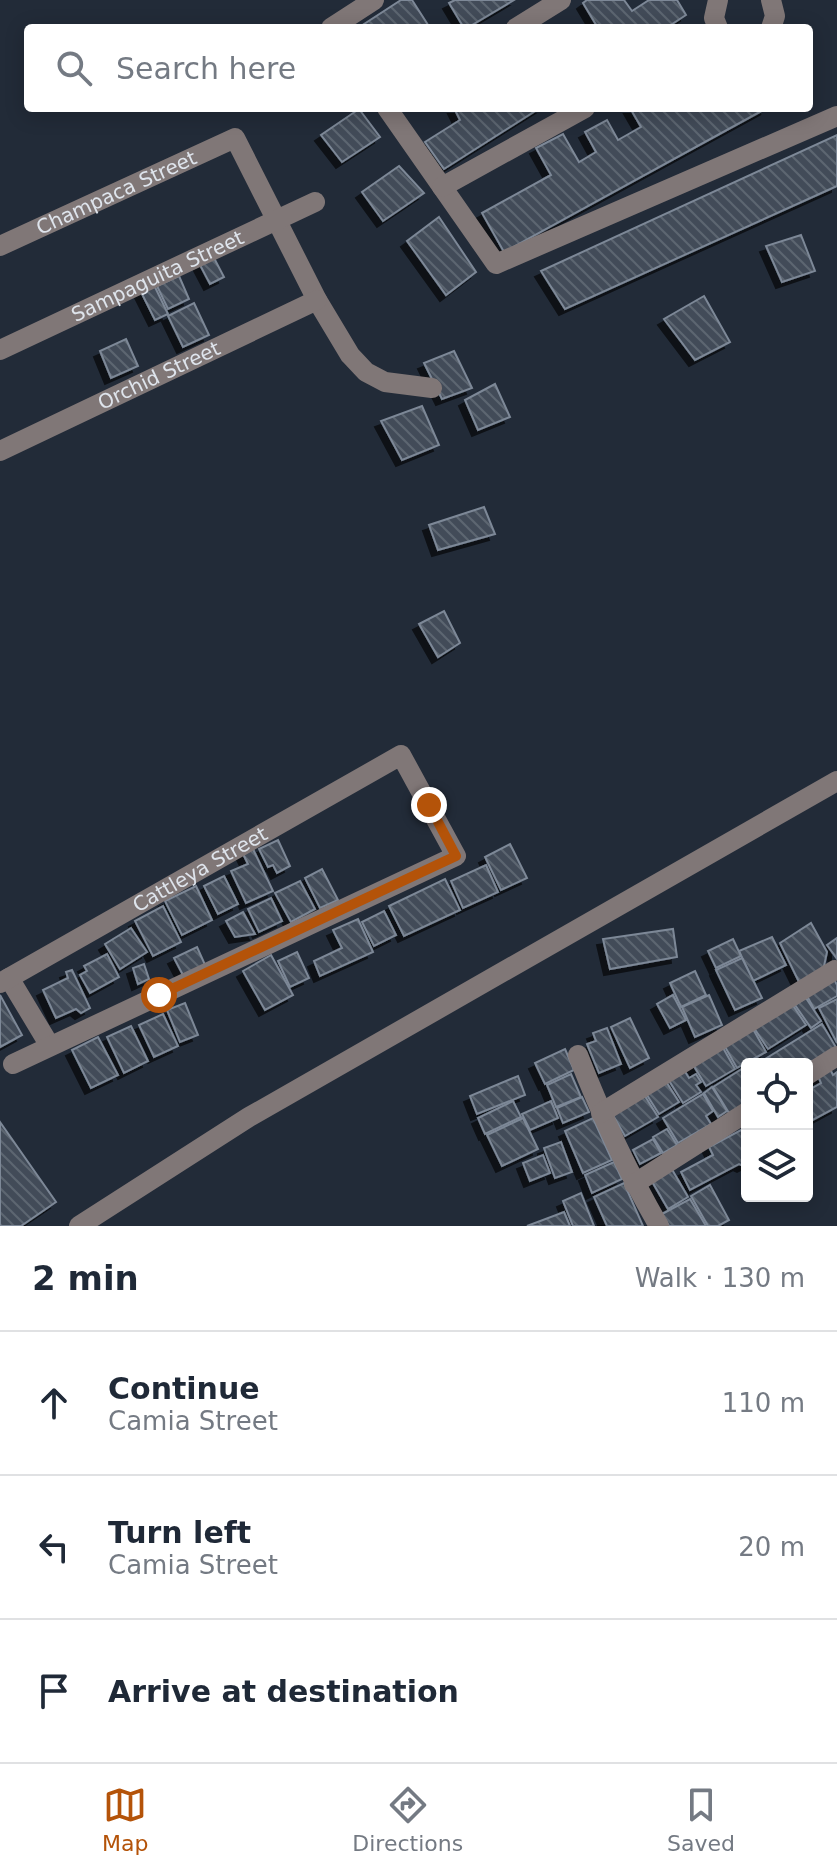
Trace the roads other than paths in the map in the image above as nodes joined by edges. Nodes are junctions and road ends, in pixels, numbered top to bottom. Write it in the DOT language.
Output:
graph roads {
  1 [pos="374,0"];
  2 [pos="561,0"];
  3 [pos="718,0"];
  4 [pos="771,0"];
  5 [pos="335,24"];
  6 [pos="522,24"];
  7 [pos="716,24"];
  8 [pos="772,24"];
  9 [pos="391,112"];
  10 [pos="578,112"];
  11 [pos="804,112"];
  12 [pos="837,116"];
  13 [pos="813,126"];
  14 [pos="442,187"];
  15 [pos="315,202"];
  16 [pos="276,219"];
  17 [pos="0,246"];
  18 [pos="317,300"];
  19 [pos="0,350"];
  20 [pos="432,388"];
  21 [pos="0,451"];
  22 [pos="837,781"];
  23 [pos="835,970"];
  24 [pos="4,980"];
  25 [pos="50,1046"];
  26 [pos="578,1055"];
  27 [pos="837,1056"];
  28 [pos="13,1064"];
  29 [pos="813,1071"];
  30 [pos="601,1113"];
  31 [pos="741,1116"];
  32 [pos="634,1184"];
  33 [pos="79,1226"];
  34 [pos="659,1226"];
  1 -- 5 [label="street"];
  2 -- 6 [label="street"];
  3 -- 7 [label="street"];
  4 -- 8 [label="street"];
  9 -- 14 [label="street"];
  10 -- 14 [label="street"];
  11 -- 13 [label="street"];
  12 -- 13 [label="street"];
  13 -- 14 [label="street"];
  15 -- 16 [label="street, Sampaguita Street"];
  16 -- 17 [label="street, Champaca Street"];
  16 -- 18 [label="street"];
  16 -- 19 [label="street, Sampaguita Street"];
  18 -- 20 [label="street"];
  18 -- 21 [label="street, Orchid Street"];
  22 -- 33 [label="street"];
  23 -- 30 [label="street"];
  24 -- 25 [label="street"];
  24 -- 25 [label="street, Cattleya Street"];
  25 -- 28 [label="street"];
  26 -- 30 [label="street"];
  27 -- 29 [label="street"];
  30 -- 32 [label="street"];
  31 -- 32 [label="street"];
  32 -- 34 [label="street"];
}
